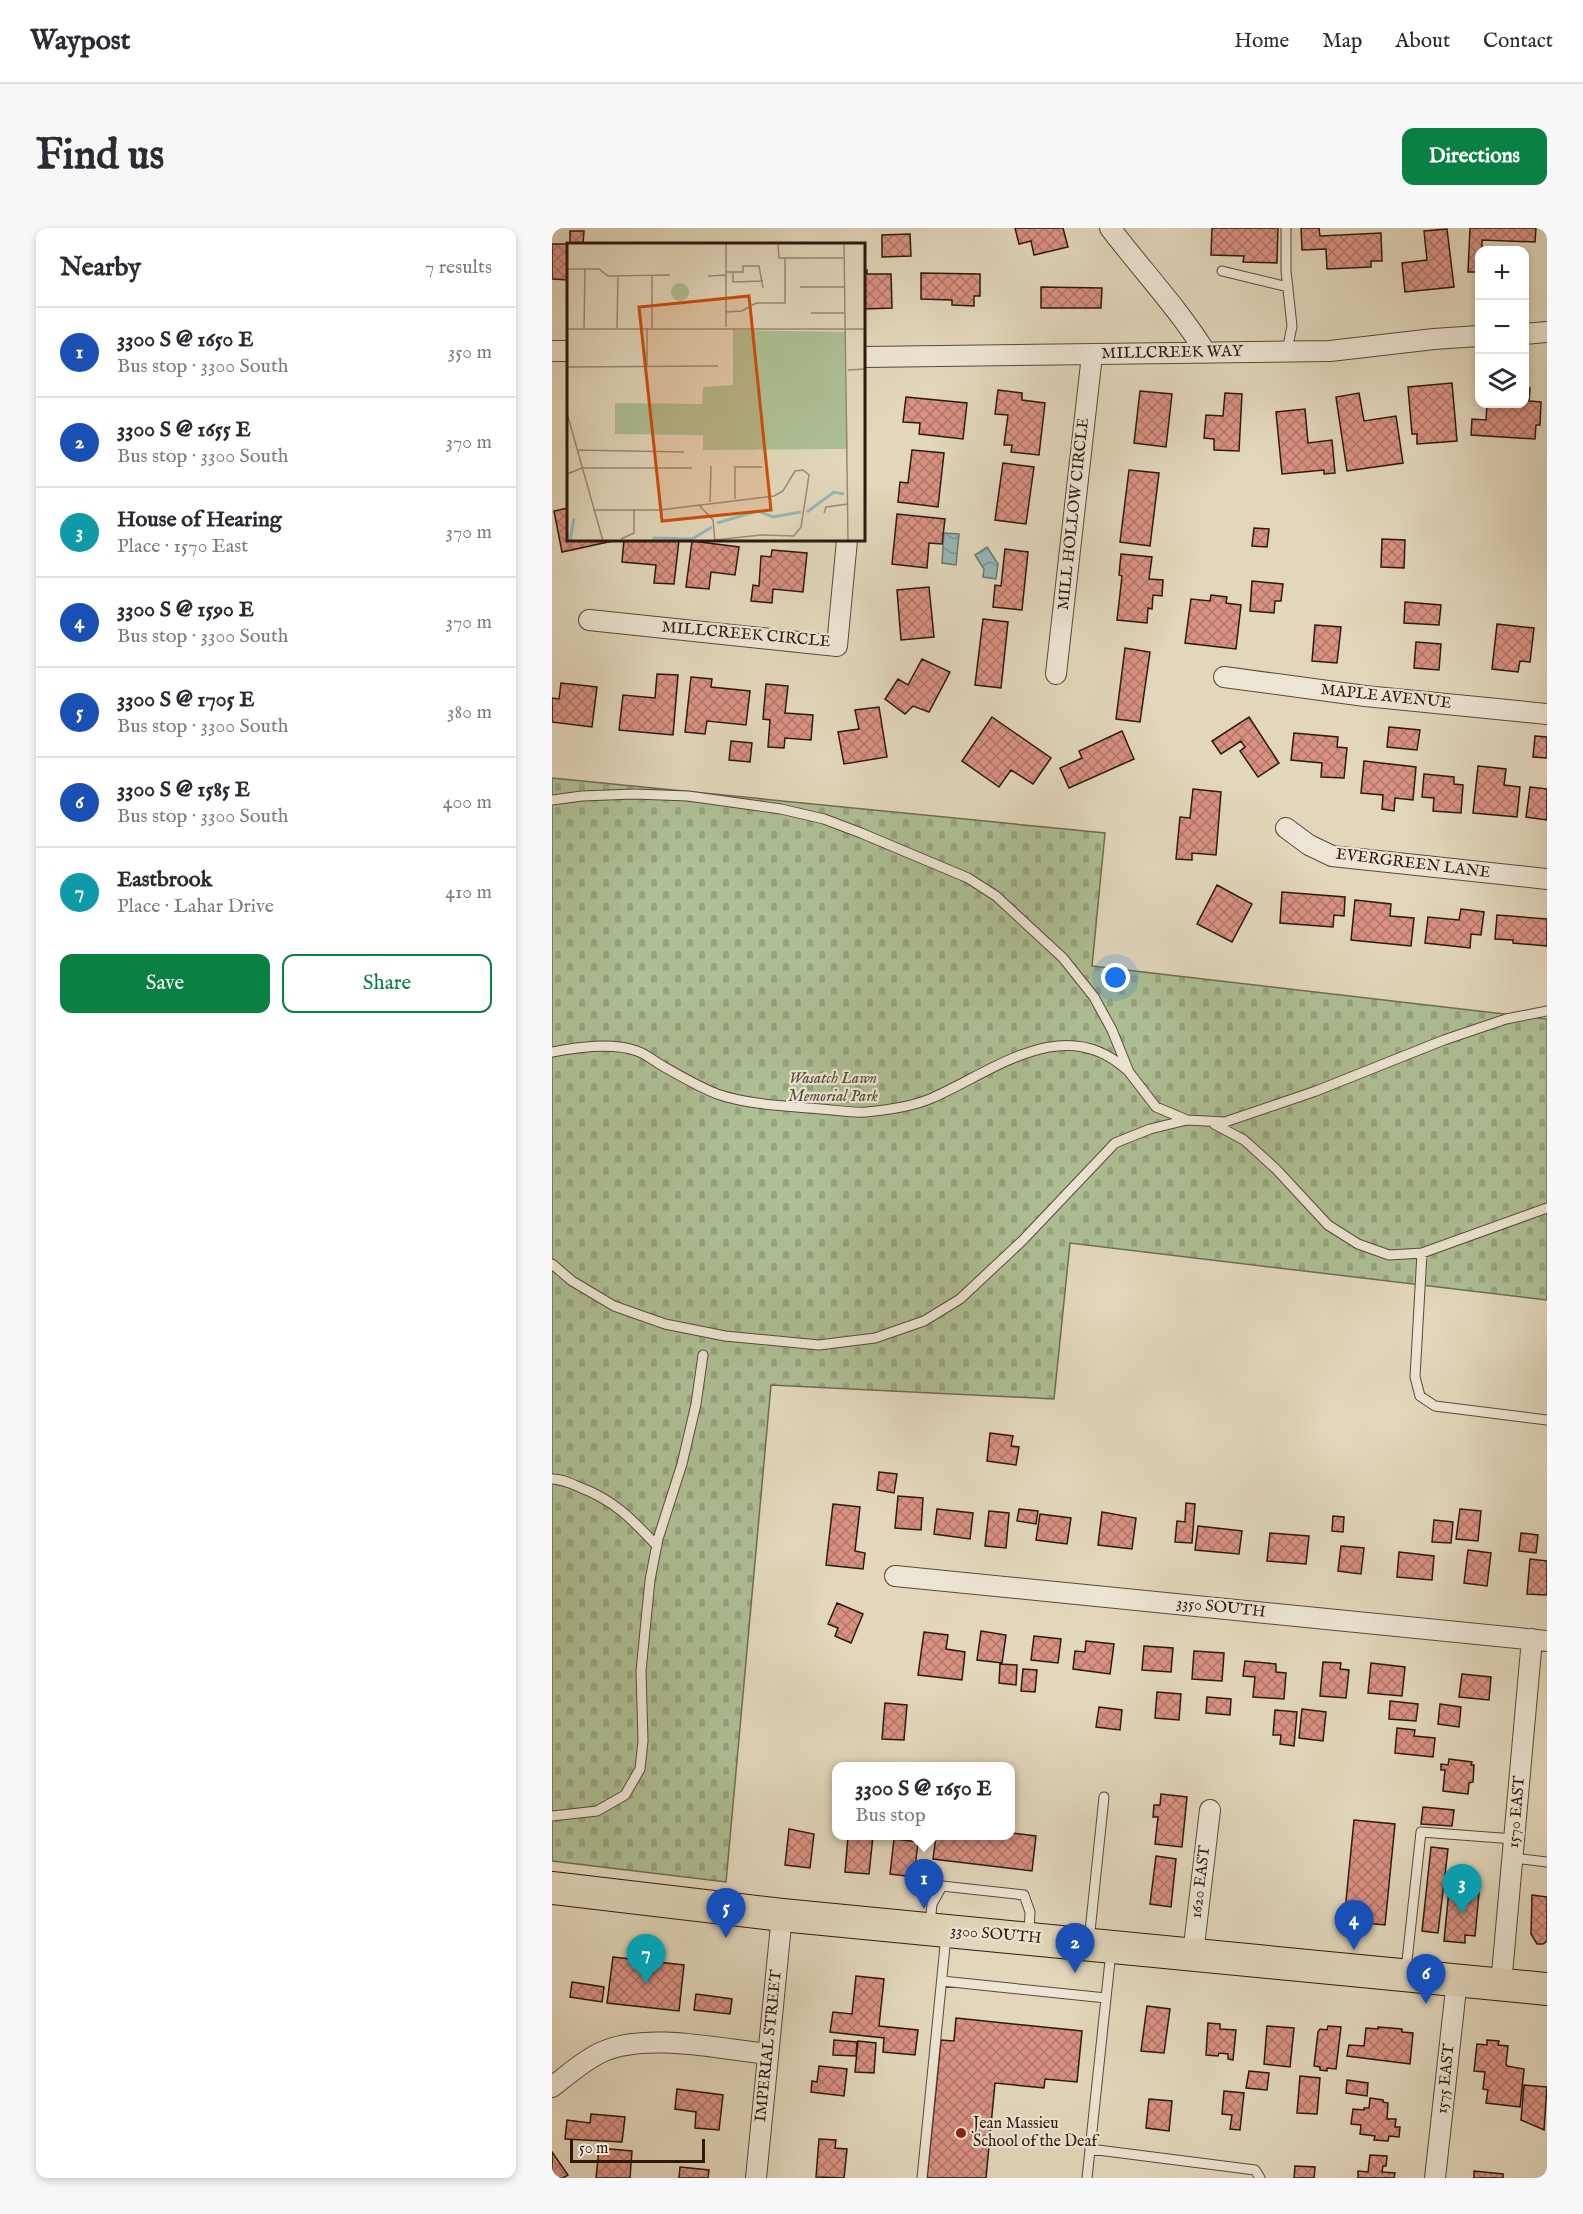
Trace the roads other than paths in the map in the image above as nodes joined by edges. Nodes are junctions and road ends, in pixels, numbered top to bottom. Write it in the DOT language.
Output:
graph roads {
  1 [pos="1110,228"];
  2 [pos="1286,228"];
  3 [pos="1222,271"];
  4 [pos="1288,287"];
  5 [pos="1547,332"];
  6 [pos="1529,334"];
  7 [pos="1475,336"];
  8 [pos="1287,351"];
  9 [pos="1206,353"];
  10 [pos="1092,355"];
  11 [pos="866,361"];
  12 [pos="847,542"];
  13 [pos="589,620"];
  14 [pos="1056,674"];
  15 [pos="1224,677"];
  16 [pos="1547,714"];
  17 [pos="552,800"];
  18 [pos="1286,828"];
  19 [pos="1547,879"];
  20 [pos="1547,1011"];
  21 [pos="566,1050"];
  22 [pos="552,1052"];
  23 [pos="552,1059"];
  24 [pos="1129,1072"];
  25 [pos="1188,1120"];
  26 [pos="1204,1121"];
  27 [pos="1547,1208"];
  28 [pos="1422,1253"];
  29 [pos="552,1264"];
  30 [pos="703,1355"];
  31 [pos="1547,1420"];
  32 [pos="552,1479"];
  33 [pos="657,1546"];
  34 [pos="895,1576"];
  35 [pos="1540,1640"];
  36 [pos="1104,1797"];
  37 [pos="1210,1810"];
  38 [pos="552,1816"];
  39 [pos="1514,1849"];
  40 [pos="1547,1862"];
  41 [pos="552,1888"];
  42 [pos="782,1915"];
  43 [pos="938,1930"];
  44 [pos="1028,1938"];
  45 [pos="1100,1945"];
  46 [pos="1193,1954"];
  47 [pos="1405,1975"];
  48 [pos="1457,1980"];
  49 [pos="942,1981"];
  50 [pos="1502,1985"];
  51 [pos="1547,1989"];
  52 [pos="1106,1998"];
  53 [pos="768,2054"];
  54 [pos="552,2087"];
  55 [pos="1090,2149"];
  56 [pos="756,2178"];
  57 [pos="922,2178"];
  58 [pos="1087,2178"];
  59 [pos="1260,2178"];
  60 [pos="1435,2178"];
  1 -- 9 [label="street"];
  2 -- 4 [label="lane"];
  3 -- 4 [label="lane"];
  4 -- 8 [label="lane"];
  5 -- 6 [label="street"];
  7 -- 8 [label="street, MILLCREEK WAY"];
  8 -- 9 [label="street, MILLCREEK WAY"];
  9 -- 10 [label="street, MILLCREEK WAY"];
  10 -- 11 [label="street, MILLCREEK WAY"];
  10 -- 14 [label="street, MILL HOLLOW CIRCLE"];
  12 -- 13 [label="street, MILLCREEK CIRCLE"];
  15 -- 16 [label="street, MAPLE AVENUE"];
  17 -- 24 [label="lane"];
  18 -- 19 [label="street, EVERGREEN LANE"];
  20 -- 26 [label="lane"];
  21 -- 22 [label="lane"];
  21 -- 23 [label="lane"];
  21 -- 24 [label="lane"];
  24 -- 25 [label="lane"];
  25 -- 26 [label="lane"];
  25 -- 29 [label="lane"];
  26 -- 28 [label="lane"];
  27 -- 28 [label="lane"];
  28 -- 31 [label="lane"];
  30 -- 33 [label="lane"];
  32 -- 33 [label="lane"];
  33 -- 38 [label="lane"];
  34 -- 35 [label="street, 3350 SOUTH"];
  35 -- 39 [label="street, 1570 EAST"];
  36 -- 45 [label="lane"];
  37 -- 46 [label="street, 1620 EAST"];
  39 -- 40 [label="lane"];
  39 -- 47 [label="lane"];
  39 -- 50 [label="street, 1570 EAST"];
  41 -- 42 [label="main road, 3300 SOUTH"];
  42 -- 43 [label="main road, 3300 SOUTH"];
  42 -- 53 [label="street, IMPERIAL STREET"];
  43 -- 44 [label="main road, 3300 SOUTH"];
  43 -- 44 [label="lane"];
  43 -- 49 [label="lane"];
  44 -- 45 [label="main road, 3300 SOUTH"];
  45 -- 46 [label="main road, 3300 SOUTH"];
  45 -- 52 [label="lane"];
  46 -- 47 [label="main road, 3300 SOUTH"];
  47 -- 48 [label="main road, 3300 SOUTH"];
  48 -- 50 [label="main road, 3300 SOUTH"];
  48 -- 60 [label="street, 1575 EAST"];
  49 -- 52 [label="lane"];
  49 -- 57 [label="lane"];
  50 -- 51 [label="main road, 3300 SOUTH"];
  52 -- 55 [label="lane"];
  53 -- 54 [label="street"];
  53 -- 56 [label="street, IMPERIAL STREET"];
  55 -- 58 [label="lane"];
  55 -- 59 [label="lane"];
}
